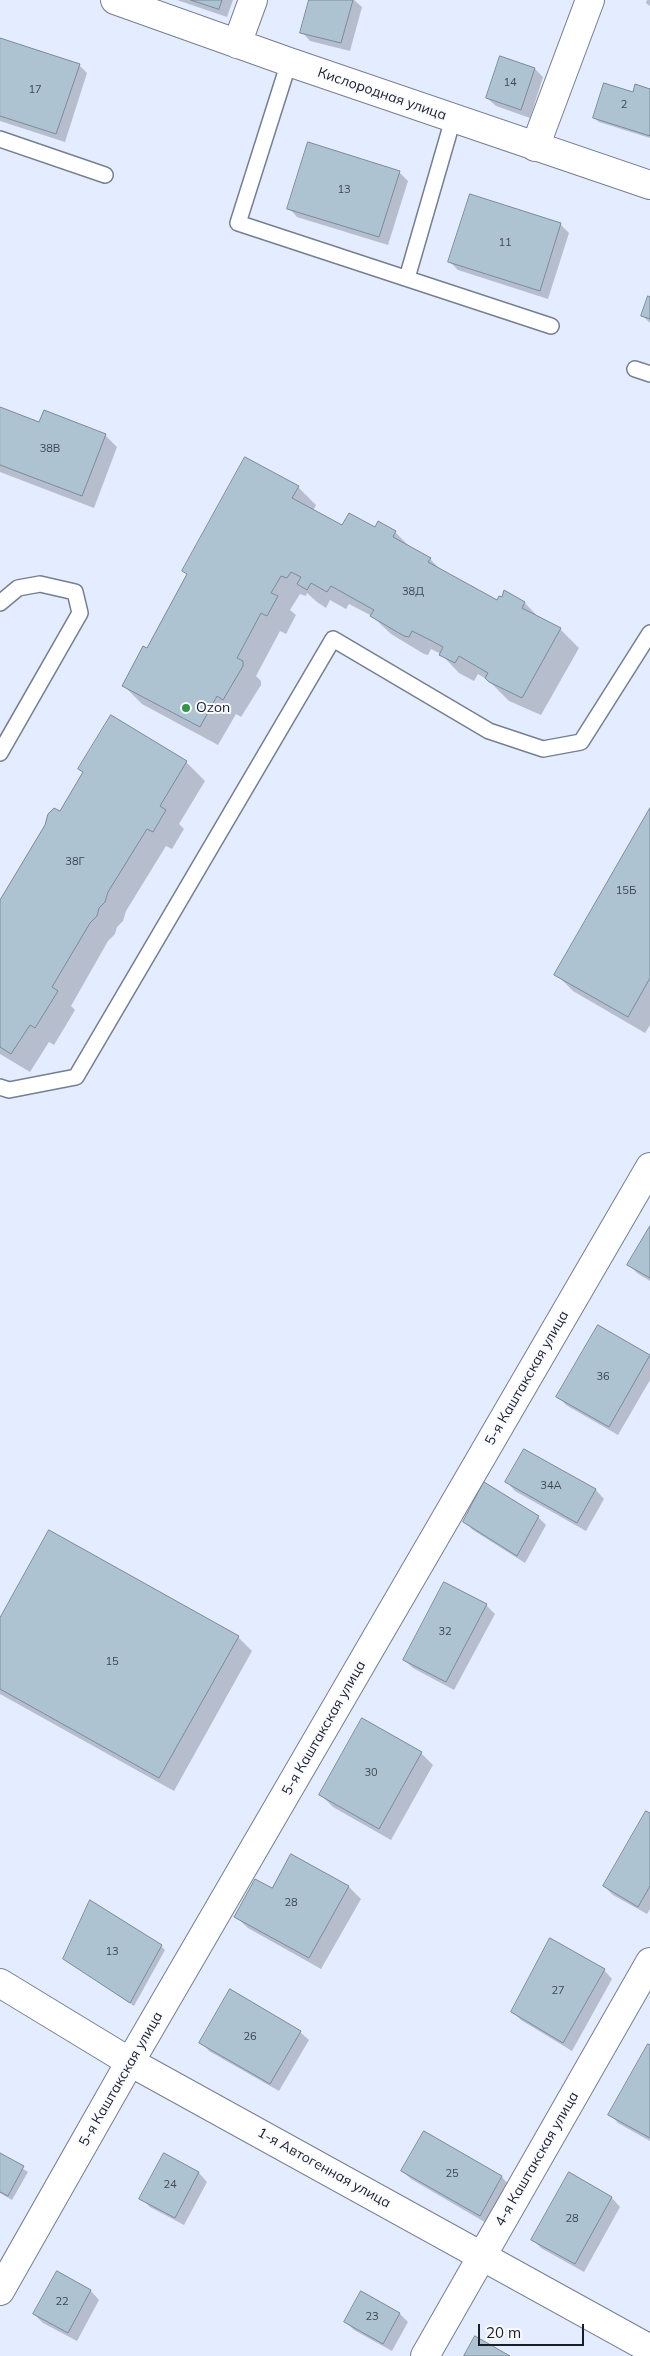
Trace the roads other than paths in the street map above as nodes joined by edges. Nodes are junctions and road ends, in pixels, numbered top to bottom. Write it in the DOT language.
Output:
graph roads {
  1 [pos="115,0"];
  2 [pos="253,0"];
  3 [pos="590,0"];
  4 [pos="237,44"];
  5 [pos="289,62"];
  6 [pos="453,119"];
  7 [pos="0,139"];
  8 [pos="535,147"];
  9 [pos="106,175"];
  10 [pos="650,185"];
  11 [pos="407,278"];
  12 [pos="551,326"];
  13 [pos="635,369"];
  14 [pos="650,374"];
  15 [pos="0,604"];
  16 [pos="650,633"];
  17 [pos="0,753"];
  18 [pos="0,1087"];
  19 [pos="650,1167"];
  20 [pos="650,1962"];
  21 [pos="0,1983"];
  22 [pos="130,2062"];
  23 [pos="482,2254"];
  24 [pos="0,2291"];
  25 [pos="650,2349"];
  26 [pos="425,2356"];
  1 -- 4 [label="street, Кислородная улица"];
  2 -- 4 [label="street"];
  3 -- 8 [label="street"];
  4 -- 5 [label="street, Кислородная улица"];
  5 -- 6 [label="street, Кислородная улица"];
  5 -- 11 [label="lane"];
  6 -- 8 [label="street, Кислородная улица"];
  6 -- 11 [label="lane"];
  7 -- 9 [label="lane"];
  8 -- 10 [label="street, Кислородная улица"];
  11 -- 12 [label="lane"];
  13 -- 14 [label="lane"];
  15 -- 17 [label="lane"];
  16 -- 18 [label="lane"];
  19 -- 22 [label="street, 5-я Каштакская улица"];
  20 -- 23 [label="street, 4-я Каштакская улица"];
  21 -- 22 [label="street, 1-я Автогенная улица"];
  22 -- 23 [label="street, 1-я Автогенная улица"];
  22 -- 24 [label="street, 5-я Каштакская улица"];
  23 -- 25 [label="street, 1-я Автогенная улица"];
  23 -- 26 [label="street, 4-я Каштакская улица"];
}
